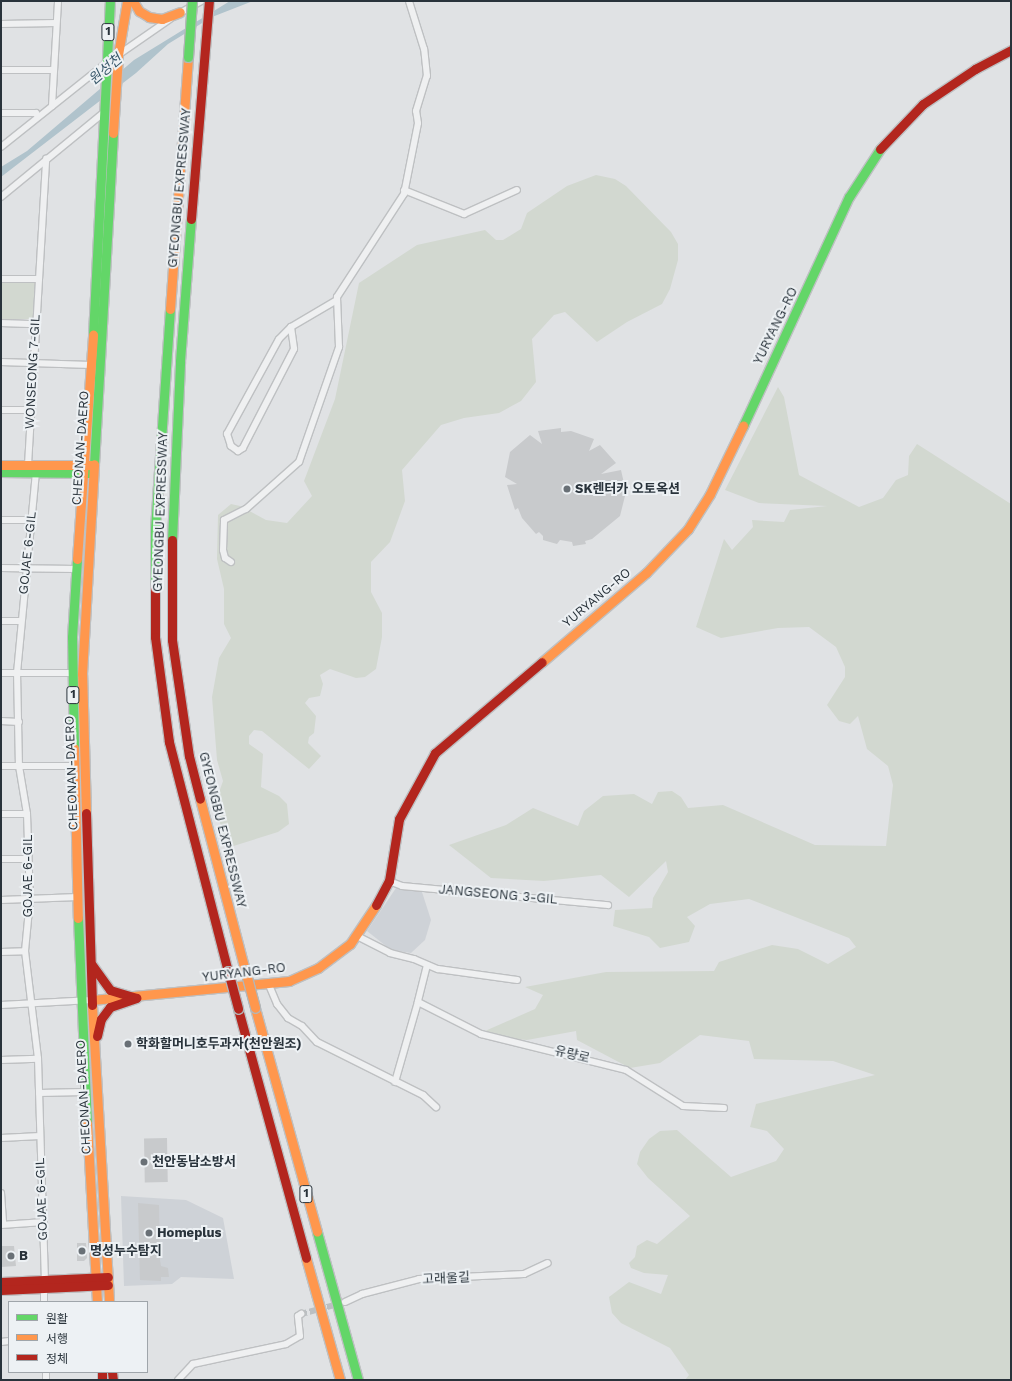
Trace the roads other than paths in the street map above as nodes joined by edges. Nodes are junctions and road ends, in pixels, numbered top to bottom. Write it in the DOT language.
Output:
graph roads {
  1 [pos="58,1"];
  2 [pos="110,1"];
  3 [pos="127,1"];
  4 [pos="133,1"];
  5 [pos="192,1"];
  6 [pos="201,1"];
  7 [pos="209,1"];
  8 [pos="409,1"];
  9 [pos="180,12"];
  10 [pos="56,23"];
  11 [pos="1,24"];
  12 [pos="1011,50"];
  13 [pos="118,55"];
  14 [pos="105,68"];
  15 [pos="1,70"];
  16 [pos="54,70"];
  17 [pos="52,106"];
  18 [pos="103,110"];
  19 [pos="1,113"];
  20 [pos="38,117"];
  21 [pos="1,147"];
  22 [pos="46,159"];
  23 [pos="404,190"];
  24 [pos="517,190"];
  25 [pos="1,196"];
  26 [pos="1,279"];
  27 [pos="39,279"];
  28 [pos="337,300"];
  29 [pos="1,323"];
  30 [pos="36,324"];
  31 [pos="291,327"];
  32 [pos="1,362"];
  33 [pos="35,362"];
  34 [pos="91,365"];
  35 [pos="1,410"];
  36 [pos="32,410"];
  37 [pos="28,464"];
  38 [pos="1,465"];
  39 [pos="83,469"];
  40 [pos="94,469"];
  41 [pos="1,472"];
  42 [pos="36,472"];
  43 [pos="1,520"];
  44 [pos="32,520"];
  45 [pos="231,562"];
  46 [pos="28,567"];
  47 [pos="1,568"];
  48 [pos="76,570"];
  49 [pos="1,621"];
  50 [pos="20,621"];
  51 [pos="17,672"];
  52 [pos="1,673"];
  53 [pos="72,673"];
  54 [pos="1,721"];
  55 [pos="19,722"];
  56 [pos="1,766"];
  57 [pos="19,766"];
  58 [pos="73,766"];
  59 [pos="1,814"];
  60 [pos="27,814"];
  61 [pos="28,858"];
  62 [pos="1,859"];
  63 [pos="389,881"];
  64 [pos="78,897"];
  65 [pos="30,899"];
  66 [pos="1,900"];
  67 [pos="608,905"];
  68 [pos="357,936"];
  69 [pos="25,950"];
  70 [pos="1,952"];
  71 [pos="91,963"];
  72 [pos="427,965"];
  73 [pos="517,980"];
  74 [pos="269,985"];
  75 [pos="136,998"];
  76 [pos="92,1000"];
  77 [pos="80,1001"];
  78 [pos="418,1002"];
  79 [pos="29,1003"];
  80 [pos="1,1005"];
  81 [pos="94,1048"];
  82 [pos="38,1059"];
  83 [pos="1,1060"];
  84 [pos="395,1082"];
  85 [pos="84,1092"];
  86 [pos="39,1093"];
  87 [pos="436,1107"];
  88 [pos="724,1108"];
  89 [pos="40,1136"];
  90 [pos="1,1138"];
  91 [pos="1,1193"];
  92 [pos="44,1222"];
  93 [pos="2,1225"];
  94 [pos="548,1263"];
  95 [pos="96,1281"];
  96 [pos="108,1281"];
  97 [pos="1,1282"];
  98 [pos="44,1284"];
  99 [pos="1,1290"];
  100 [pos="44,1301"];
  101 [pos="97,1301"];
  102 [pos="109,1301"];
  103 [pos="345,1302"];
  104 [pos="301,1314"];
  105 [pos="178,1380"];
  106 [pos="340,1380"];
  107 [pos="358,1380"];
  1 -- 10 [label="street"];
  2 -- 14 [label="main road, 1"];
  3 -- 13 [label="main road, 1"];
  4 -- 9 [label="main road"];
  5 -- 106 [label="main road, GYEONGBU EXPRESSWAY / 1, bridge"];
  6 -- 9 [label="street"];
  7 -- 107 [label="main road, GYEONGBU EXPRESSWAY / 1, bridge"];
  8 -- 23 [label="street"];
  9 -- 13 [label="street"];
  10 -- 11 [label="street"];
  10 -- 16 [label="street"];
  12 -- 63 [label="main road, YURYANG-RO"];
  13 -- 14 [label="street"];
  13 -- 40 [label="main road, CHEONAN-DAERO / 1"];
  14 -- 17 [label="street"];
  14 -- 18 [label="main road, 1"];
  15 -- 16 [label="street"];
  16 -- 17 [label="street"];
  17 -- 20 [label="street"];
  18 -- 22 [label="street"];
  18 -- 34 [label="main road, CHEONAN-DAERO / 1"];
  19 -- 20 [label="street"];
  20 -- 21 [label="street"];
  22 -- 25 [label="street"];
  22 -- 27 [label="street, WONSEONG 7-GIL"];
  23 -- 24 [label="street"];
  23 -- 28 [label="street"];
  26 -- 27 [label="street"];
  27 -- 30 [label="street, WONSEONG 7-GIL"];
  28 -- 31 [label="street"];
  28 -- 45 [label="street"];
  29 -- 30 [label="street"];
  30 -- 33 [label="street, WONSEONG 7-GIL"];
  31 -- 31 [label="street"];
  32 -- 33 [label="street"];
  33 -- 34 [label="street"];
  33 -- 36 [label="street, WONSEONG 7-GIL"];
  34 -- 39 [label="main road, CHEONAN-DAERO / 1"];
  35 -- 36 [label="street"];
  36 -- 37 [label="street, WONSEONG 7-GIL"];
  37 -- 38 [label="main road"];
  37 -- 39 [label="main road"];
  39 -- 40 [label="main road"];
  39 -- 42 [label="main road"];
  39 -- 48 [label="main road, CHEONAN-DAERO / 1"];
  40 -- 71 [label="main road, CHEONAN-DAERO / 1"];
  41 -- 42 [label="main road"];
  42 -- 44 [label="street, GOJAE 6-GIL"];
  43 -- 44 [label="street"];
  44 -- 46 [label="street, GOJAE 6-GIL"];
  46 -- 47 [label="street"];
  46 -- 48 [label="street"];
  46 -- 50 [label="street, GOJAE 6-GIL"];
  48 -- 53 [label="main road, CHEONAN-DAERO / 1"];
  49 -- 50 [label="street"];
  50 -- 51 [label="street, GOJAE 6-GIL"];
  51 -- 52 [label="street"];
  51 -- 53 [label="street"];
  51 -- 55 [label="street, GOJAE 6-GIL"];
  53 -- 58 [label="main road, CHEONAN-DAERO / 1"];
  54 -- 55 [label="street"];
  55 -- 57 [label="street, GOJAE 6-GIL"];
  56 -- 57 [label="street"];
  57 -- 58 [label="street"];
  57 -- 60 [label="street, GOJAE 6-GIL"];
  58 -- 64 [label="main road, CHEONAN-DAERO / 1"];
  59 -- 60 [label="street"];
  60 -- 61 [label="street, GOJAE 6-GIL"];
  61 -- 62 [label="street"];
  61 -- 65 [label="street, GOJAE 6-GIL"];
  63 -- 67 [label="street, JANGSEONG 3-GIL"];
  63 -- 68 [label="main road, YURYANG-RO"];
  64 -- 65 [label="street"];
  64 -- 77 [label="main road, CHEONAN-DAERO / 1"];
  65 -- 66 [label="street"];
  65 -- 69 [label="street, GOJAE 6-GIL"];
  68 -- 72 [label="street"];
  68 -- 74 [label="main road, YURYANG-RO"];
  69 -- 70 [label="street"];
  69 -- 79 [label="street, GOJAE 6-GIL"];
  71 -- 75 [label="main road"];
  71 -- 76 [label="main road, CHEONAN-DAERO / 1"];
  72 -- 73 [label="street"];
  72 -- 78 [label="street"];
  74 -- 75 [label="main road, YURYANG-RO"];
  74 -- 84 [label="street"];
  75 -- 76 [label="main road, YURYANG-RO"];
  75 -- 81 [label="main road"];
  76 -- 77 [label="street"];
  76 -- 81 [label="main road, CHEONAN-DAERO / 1"];
  77 -- 79 [label="street"];
  77 -- 85 [label="main road, CHEONAN-DAERO / 1"];
  78 -- 84 [label="street"];
  78 -- 88 [label="street, 유량로"];
  79 -- 80 [label="street"];
  79 -- 82 [label="street, GOJAE 6-GIL"];
  81 -- 96 [label="main road, CHEONAN-DAERO / 1"];
  82 -- 83 [label="street"];
  82 -- 86 [label="street, GOJAE 6-GIL"];
  84 -- 87 [label="street"];
  85 -- 86 [label="street"];
  85 -- 95 [label="main road, CHEONAN-DAERO / 1"];
  86 -- 89 [label="street, GOJAE 6-GIL"];
  89 -- 90 [label="street"];
  89 -- 92 [label="street, GOJAE 6-GIL"];
  91 -- 93 [label="street"];
  92 -- 93 [label="street"];
  92 -- 98 [label="street, GOJAE 6-GIL"];
  94 -- 103 [label="street, 고래울길"];
  95 -- 96 [label="main road"];
  95 -- 98 [label="main road"];
  95 -- 101 [label="main road, CHEONAN-DAERO / 1"];
  96 -- 102 [label="main road, CHEONAN-DAERO / 1"];
  97 -- 98 [label="main road"];
  98 -- 99 [label="main road"];
  98 -- 100 [label="street, GOJAE 6-GIL"];
  104 -- 105 [label="street"];
}
